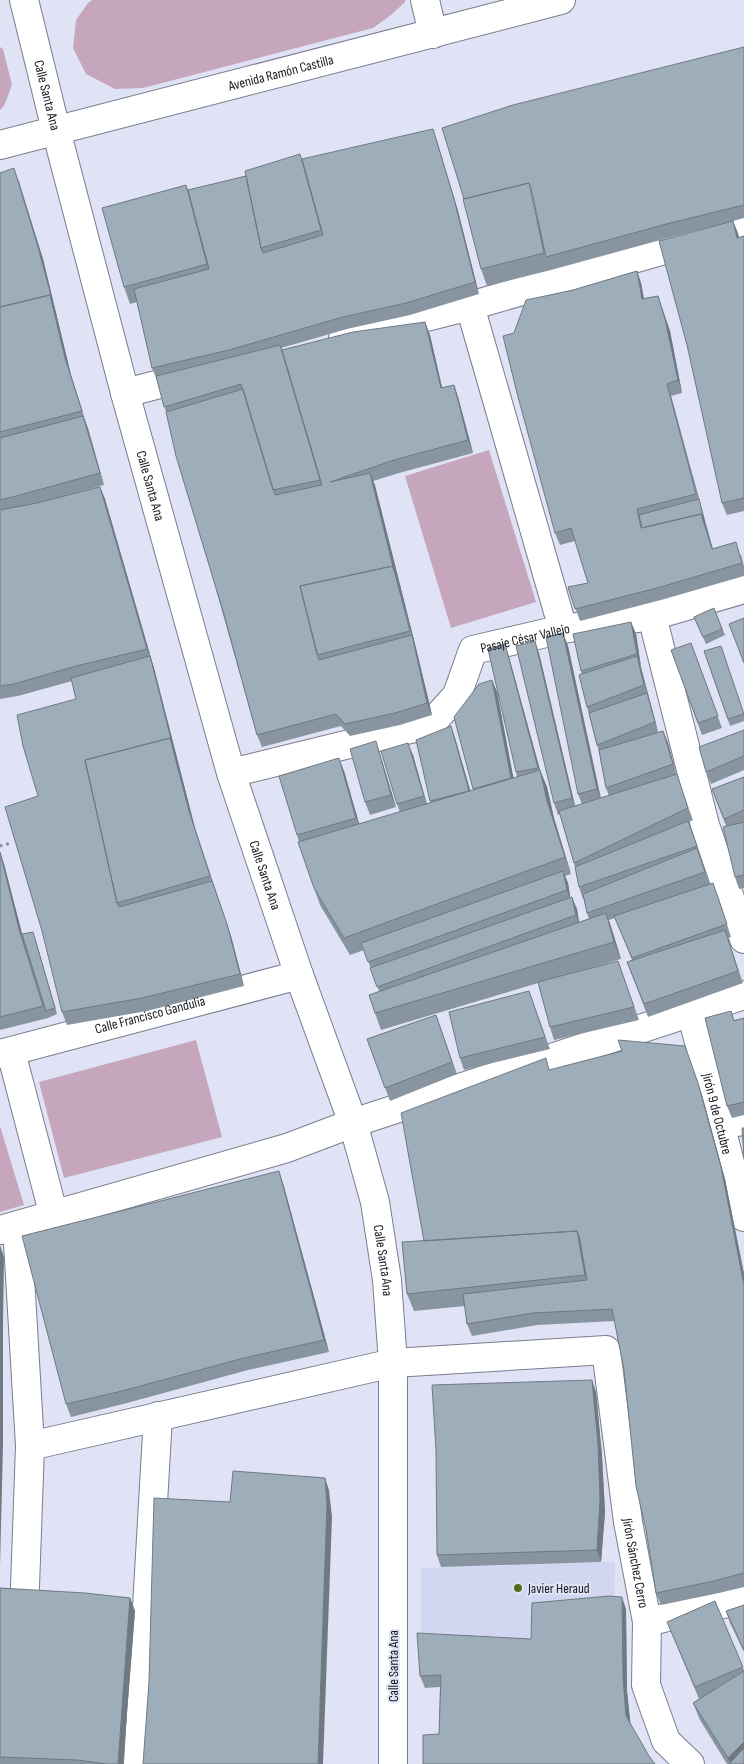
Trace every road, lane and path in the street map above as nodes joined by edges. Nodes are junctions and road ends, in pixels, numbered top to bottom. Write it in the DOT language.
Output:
graph roads {
  1 [pos="24,0"];
  2 [pos="425,0"];
  3 [pos="561,0"];
  4 [pos="432,34"];
  5 [pos="56,130"];
  6 [pos="0,145"];
  7 [pos="744,227"];
  8 [pos="470,306"];
  9 [pos="317,344"];
  10 [pos="221,369"];
  11 [pos="125,393"];
  12 [pos="744,589"];
  13 [pos="652,616"];
  14 [pos="563,629"];
  15 [pos="231,773"];
  16 [pos="11,843"];
  17 [pos="0,846"];
  18 [pos="744,939"];
  19 [pos="299,975"];
  20 [pos="744,995"];
  21 [pos="691,1011"];
  22 [pos="6,1053"];
  23 [pos="732,1122"];
  24 [pos="353,1123"];
  25 [pos="54,1216"];
  26 [pos="744,1217"];
  27 [pos="8,1228"];
  28 [pos="392,1363"];
  29 [pos="158,1416"];
  30 [pos="30,1446"];
  31 [pos="25,1587"];
  32 [pos="744,1599"];
  33 [pos="647,1622"];
  34 [pos="138,1764"];
  35 [pos="392,1764"];
  36 [pos="690,1764"];
  1 -- 5 [label="street, Calle Santa Ana"];
  2 -- 4 [label="street"];
  3 -- 4 [label="street, Avenida Ramón Castilla"];
  4 -- 5 [label="street, Avenida Ramón Castilla"];
  5 -- 6 [label="street, Avenida Ramón Castilla"];
  5 -- 11 [label="street, Calle Santa Ana"];
  7 -- 8 [label="street"];
  8 -- 9 [label="street"];
  8 -- 14 [label="street"];
  10 -- 11 [label="street"];
  11 -- 15 [label="street, Calle Santa Ana"];
  12 -- 13 [label="street, Pasaje César Vallejo"];
  13 -- 14 [label="street, Pasaje César Vallejo"];
  13 -- 18 [label="street"];
  14 -- 15 [label="street, Pasaje César Vallejo"];
  15 -- 19 [label="street, Calle Santa Ana"];
  16 -- 17 [label="path"];
  19 -- 22 [label="street, Calle Francisco Gandulia"];
  19 -- 24 [label="street, Calle Santa Ana"];
  20 -- 21 [label="street"];
  21 -- 23 [label="street, Jirón 9 de Octubre"];
  21 -- 24 [label="street"];
  22 -- 25 [label="street"];
  23 -- 26 [label="street, Jirón 9 de Octubre"];
  24 -- 25 [label="street"];
  24 -- 28 [label="street, Calle Santa Ana"];
  25 -- 27 [label="street"];
  27 -- 30 [label="street"];
  28 -- 29 [label="street"];
  28 -- 33 [label="street, Jirón Sánchez Cerro"];
  28 -- 35 [label="street, Calle Santa Ana"];
  29 -- 30 [label="street"];
  29 -- 34 [label="street"];
  30 -- 31 [label="street"];
  32 -- 33 [label="street"];
  33 -- 36 [label="street, Jirón Sánchez Cerro"];
}
